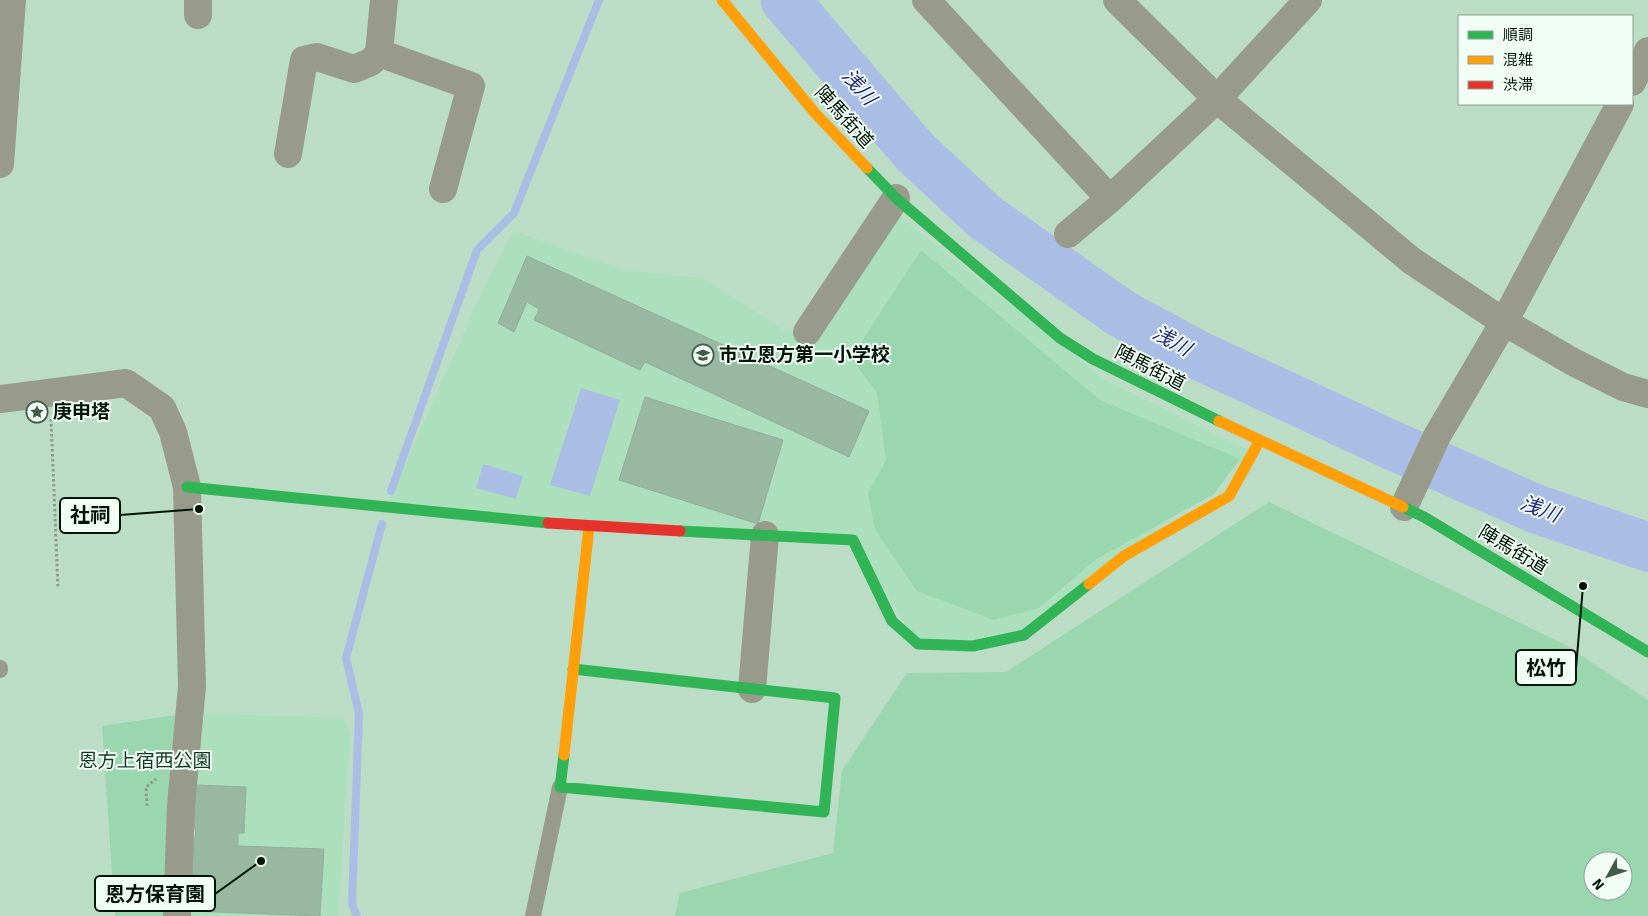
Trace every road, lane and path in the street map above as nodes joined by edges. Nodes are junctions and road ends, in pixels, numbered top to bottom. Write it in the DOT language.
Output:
graph roads {
  1 [pos="12,0"];
  2 [pos="384,0"];
  3 [pos="722,0"];
  4 [pos="926,0"];
  5 [pos="1118,0"];
  6 [pos="1308,0"];
  7 [pos="1648,51"];
  8 [pos="379,53"];
  9 [pos="1633,80"];
  10 [pos="1217,98"];
  11 [pos="1619,105"];
  12 [pos="288,154"];
  13 [pos="0,164"];
  14 [pos="443,189"];
  15 [pos="896,198"];
  16 [pos="1110,198"];
  17 [pos="1068,234"];
  18 [pos="1504,322"];
  19 [pos="807,332"];
  20 [pos="50,394"];
  21 [pos="1648,394"];
  22 [pos="0,399"];
  23 [pos="1260,440"];
  24 [pos="187,487"];
  25 [pos="1408,499"];
  26 [pos="588,527"];
  27 [pos="765,535"];
  28 [pos="58,589"];
  29 [pos="1648,652"];
  30 [pos="573,669"];
  31 [pos="752,689"];
  32 [pos="560,787"];
  33 [pos="177,916"];
  34 [pos="533,916"];
  1 -- 13 [label="street"];
  2 -- 8 [label="street"];
  3 -- 15 [label="street, 陣馬街道"];
  4 -- 16 [label="street"];
  5 -- 10 [label="street"];
  6 -- 10 [label="street"];
  7 -- 9 [label="street"];
  8 -- 12 [label="street"];
  8 -- 14 [label="street"];
  10 -- 16 [label="street"];
  10 -- 18 [label="street"];
  11 -- 18 [label="street"];
  15 -- 19 [label="street"];
  15 -- 23 [label="street, 陣馬街道"];
  16 -- 17 [label="street"];
  18 -- 21 [label="street"];
  18 -- 25 [label="street"];
  20 -- 22 [label="street"];
  20 -- 24 [label="street"];
  20 -- 28 [label="path"];
  23 -- 25 [label="street, 陣馬街道"];
  23 -- 27 [label="street"];
  24 -- 26 [label="street"];
  24 -- 33 [label="street"];
  25 -- 29 [label="street, 陣馬街道"];
  26 -- 27 [label="street"];
  26 -- 30 [label="street"];
  27 -- 31 [label="street"];
  30 -- 31 [label="street"];
  30 -- 32 [label="street"];
  31 -- 32 [label="street"];
  32 -- 34 [label="lane"];
}
